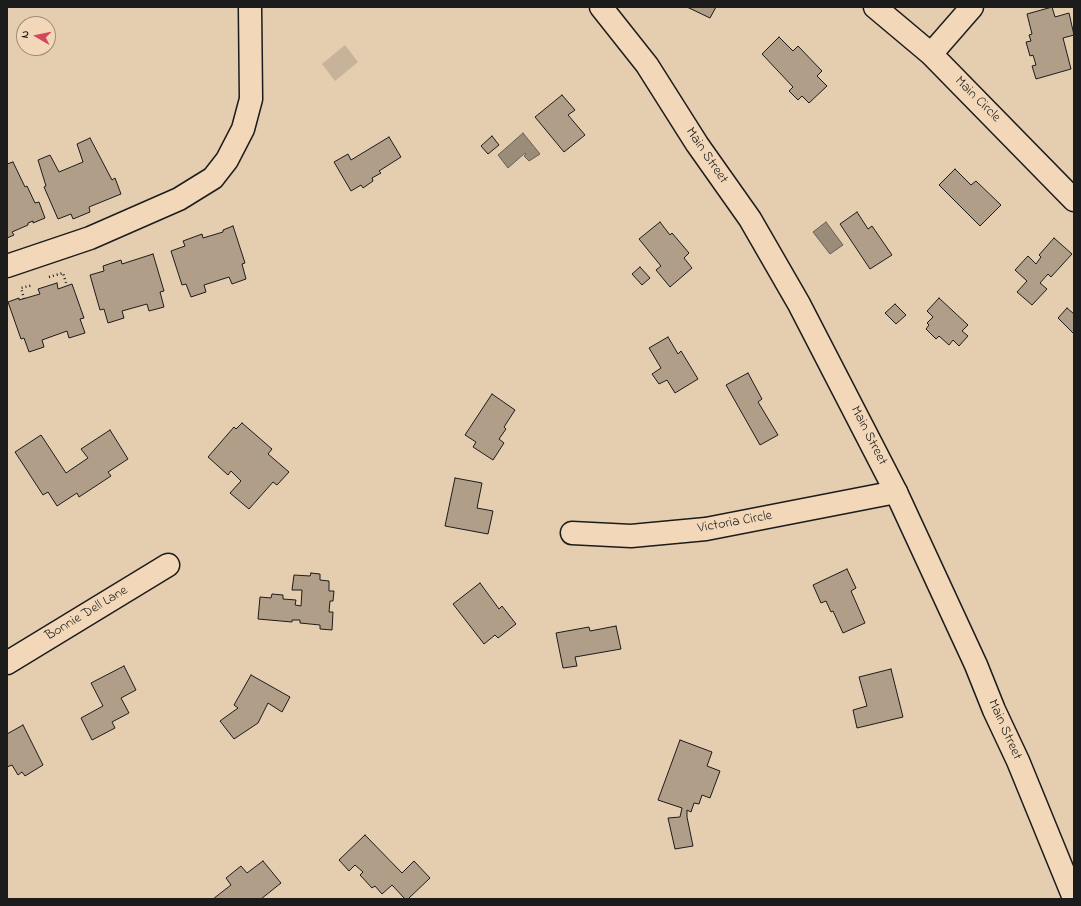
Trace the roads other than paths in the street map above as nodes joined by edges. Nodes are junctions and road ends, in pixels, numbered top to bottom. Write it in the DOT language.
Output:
graph roads {
  1 [pos="250,7"];
  2 [pos="601,7"];
  3 [pos="875,7"];
  4 [pos="972,7"];
  5 [pos="931,54"];
  6 [pos="1074,200"];
  7 [pos="7,266"];
  8 [pos="896,492"];
  9 [pos="572,533"];
  10 [pos="168,564"];
  11 [pos="7,663"];
  12 [pos="1074,898"];
  1 -- 7 [label="main road"];
  2 -- 8 [label="main road, Main Street"];
  3 -- 5 [label="main road, Main Circle"];
  4 -- 5 [label="main road"];
  5 -- 6 [label="main road, Main Circle"];
  8 -- 9 [label="main road, Victoria Circle"];
  8 -- 12 [label="main road, Main Street"];
  10 -- 11 [label="main road, Bonnie Dell Lane"];
}
